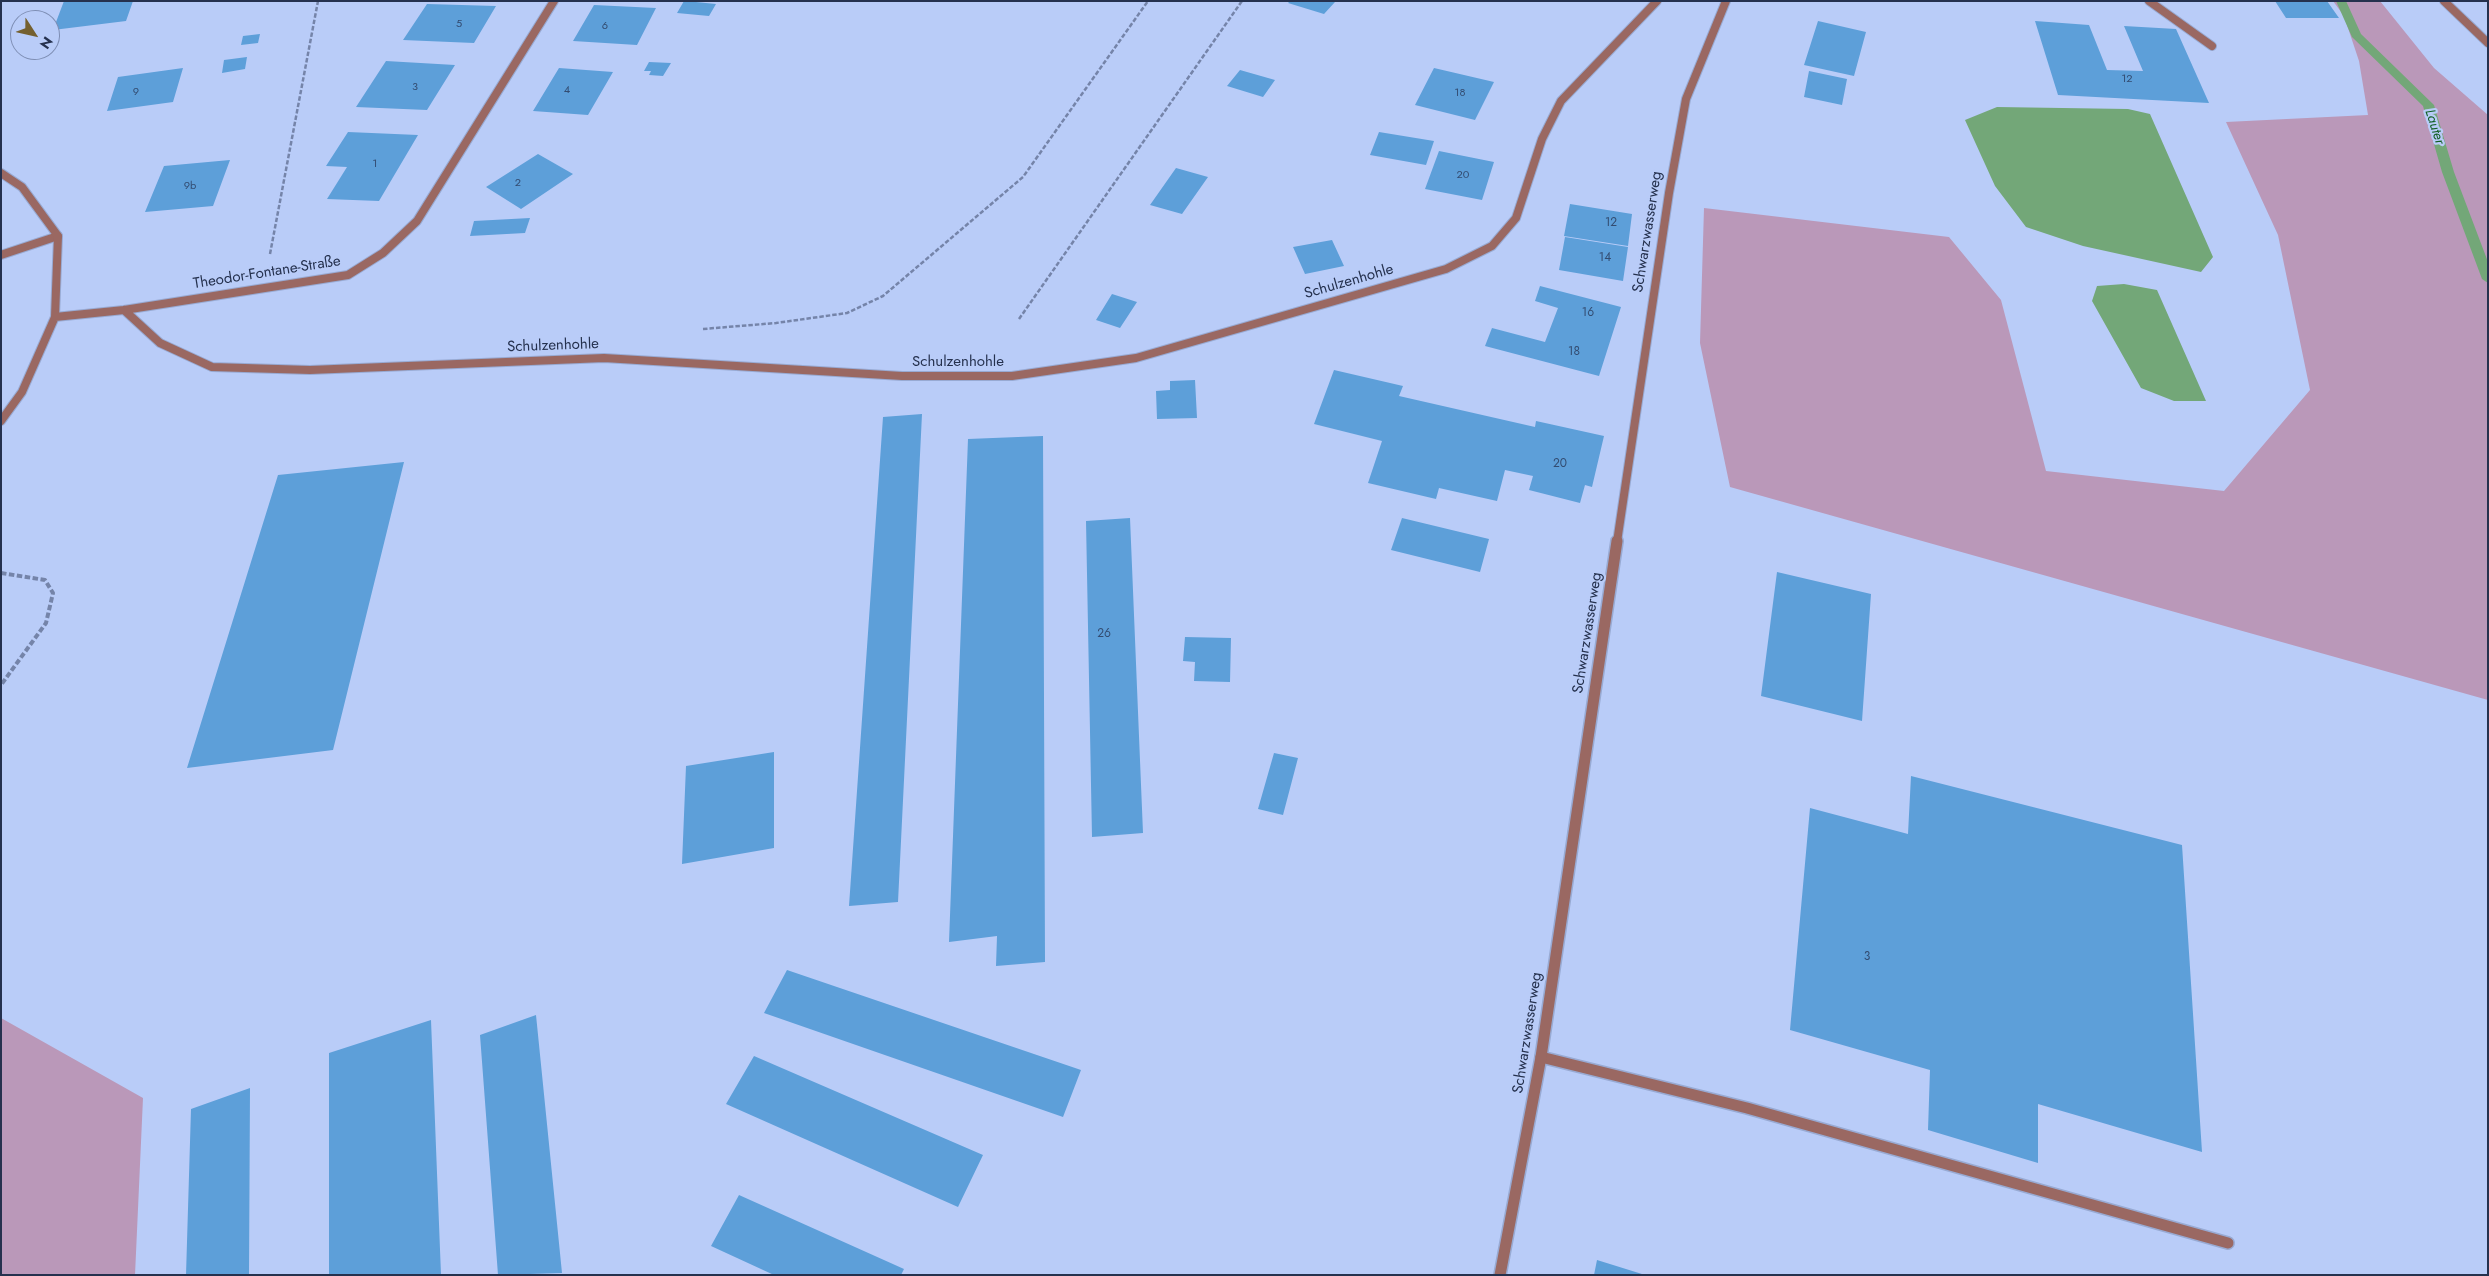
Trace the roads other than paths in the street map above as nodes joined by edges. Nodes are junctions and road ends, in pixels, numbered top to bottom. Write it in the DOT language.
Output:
graph roads {
  1 [pos="554,1"];
  2 [pos="1657,1"];
  3 [pos="1726,1"];
  4 [pos="2149,1"];
  5 [pos="2444,1"];
  6 [pos="2488,44"];
  7 [pos="2212,46"];
  8 [pos="1,173"];
  9 [pos="58,236"];
  10 [pos="1,255"];
  11 [pos="124,310"];
  12 [pos="56,317"];
  13 [pos="1,421"];
  14 [pos="1541,1057"];
  15 [pos="2228,1243"];
  16 [pos="1500,1275"];
  1 -- 11 [label="street, Theodor-Fontane-Straße"];
  2 -- 11 [label="street, Schulzenhohle"];
  3 -- 14 [label="street, Schwarzwasserweg"];
  4 -- 7 [label="street"];
  5 -- 6 [label="street"];
  8 -- 9 [label="street"];
  9 -- 10 [label="street"];
  9 -- 12 [label="street"];
  11 -- 12 [label="street, Theodor-Fontane-Straße"];
  12 -- 13 [label="street"];
  14 -- 15 [label="street"];
  14 -- 16 [label="street, Schwarzwasserweg"];
}
